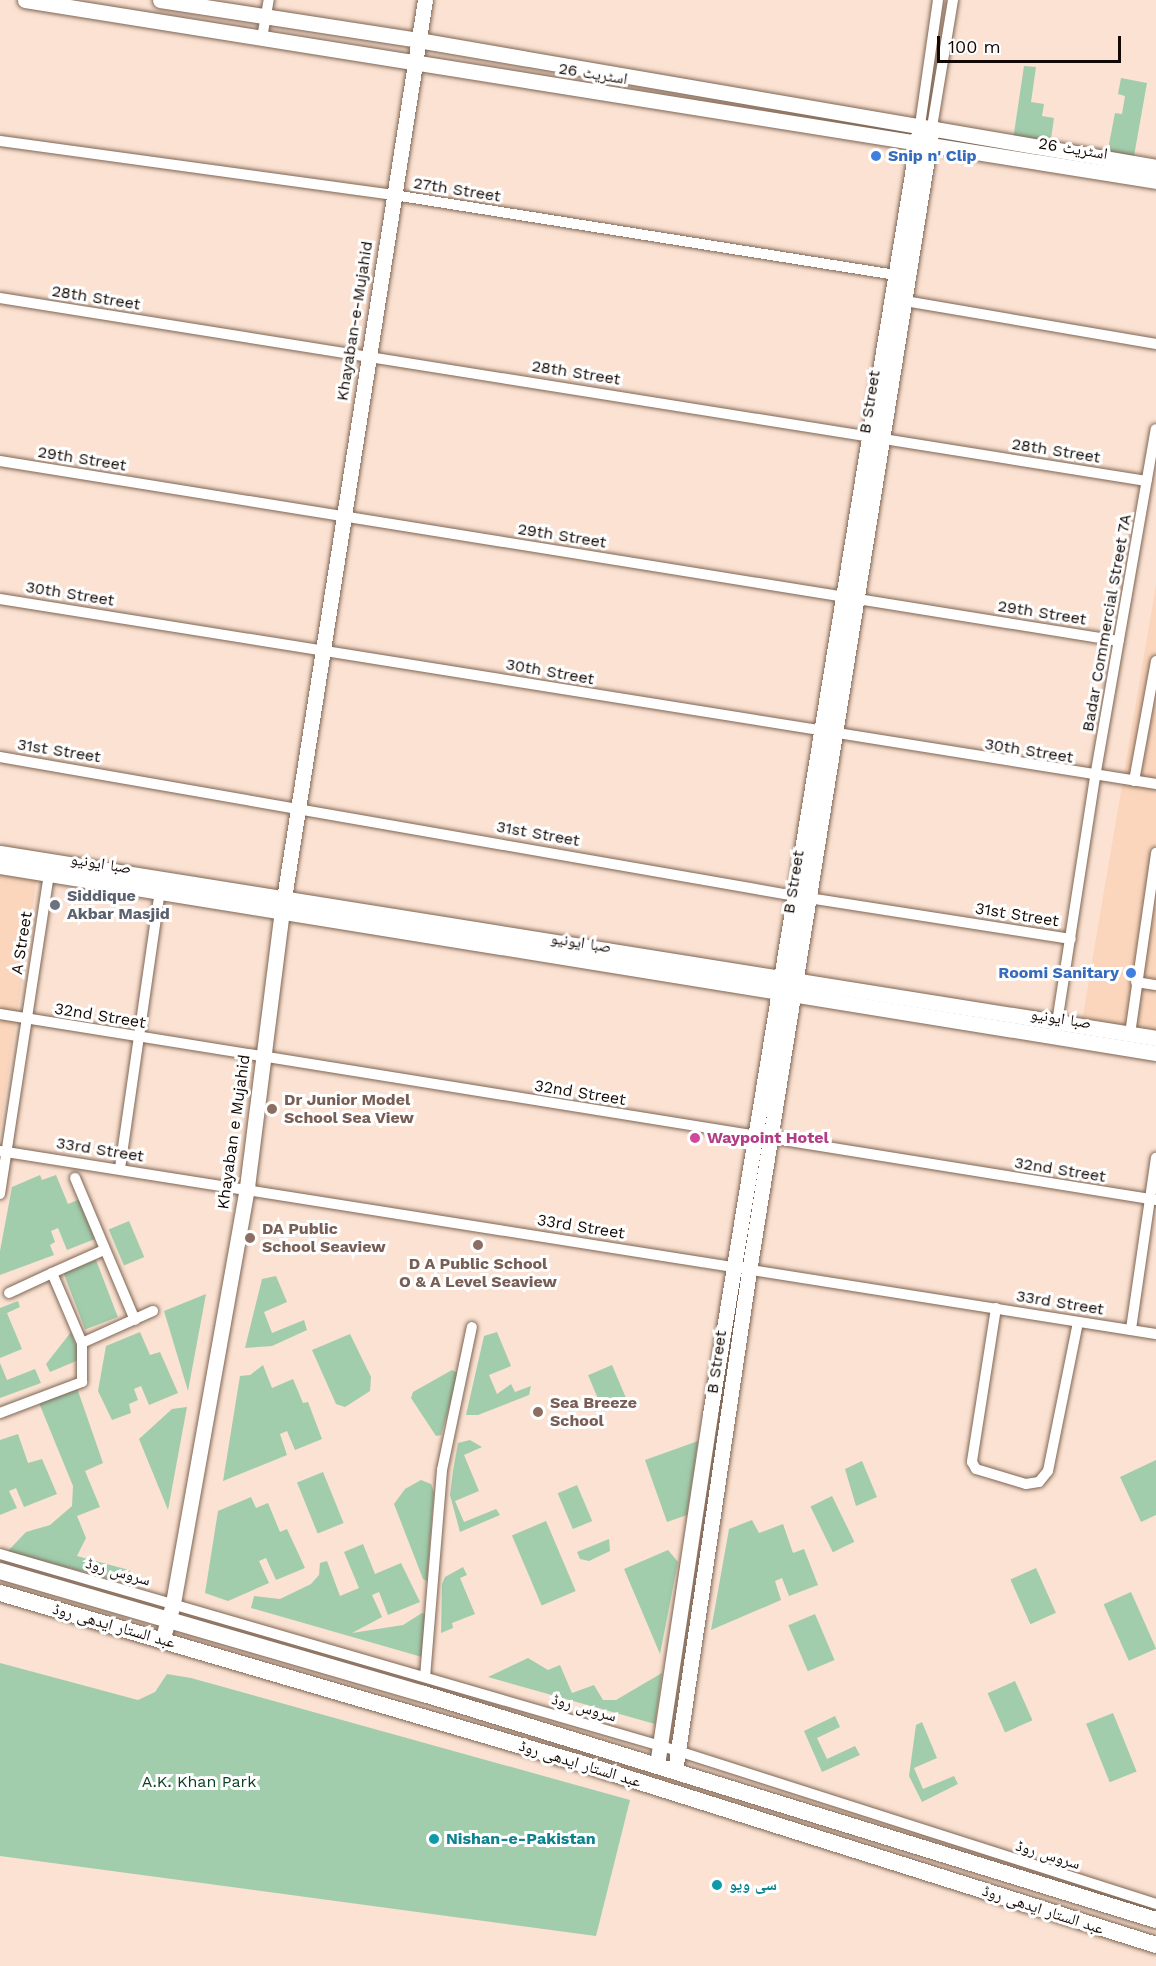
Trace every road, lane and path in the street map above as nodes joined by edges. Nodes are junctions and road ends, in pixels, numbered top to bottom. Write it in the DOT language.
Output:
graph roads {
  1 [pos="25,0"];
  2 [pos="160,0"];
  3 [pos="268,0"];
  4 [pos="425,0"];
  5 [pos="938,0"];
  6 [pos="953,0"];
  7 [pos="266,17"];
  8 [pos="262,38"];
  9 [pos="418,40"];
  10 [pos="415,64"];
  11 [pos="926,126"];
  12 [pos="0,141"];
  13 [pos="923,144"];
  14 [pos="1156,166"];
  15 [pos="1156,181"];
  16 [pos="394,195"];
  17 [pos="902,276"];
  18 [pos="0,298"];
  19 [pos="905,301"];
  20 [pos="1156,344"];
  21 [pos="368,354"];
  22 [pos="1156,429"];
  23 [pos="876,436"];
  24 [pos="1155,447"];
  25 [pos="0,461"];
  26 [pos="1146,481"];
  27 [pos="343,515"];
  28 [pos="850,598"];
  29 [pos="0,599"];
  30 [pos="1119,640"];
  31 [pos="321,648"];
  32 [pos="1156,661"];
  33 [pos="826,734"];
  34 [pos="0,757"];
  35 [pos="1095,777"];
  36 [pos="1134,781"];
  37 [pos="1156,784"];
  38 [pos="299,806"];
  39 [pos="0,853"];
  40 [pos="1156,854"];
  41 [pos="0,866"];
  42 [pos="49,874"];
  43 [pos="160,892"];
  44 [pos="803,896"];
  45 [pos="283,904"];
  46 [pos="1071,939"];
  47 [pos="789,979"];
  48 [pos="1136,982"];
  49 [pos="1156,985"];
  50 [pos="786,995"];
  51 [pos="0,1014"];
  52 [pos="25,1020"];
  53 [pos="1056,1029"];
  54 [pos="1131,1034"];
  55 [pos="139,1037"];
  56 [pos="1156,1038"];
  57 [pos="1156,1053"];
  58 [pos="262,1056"];
  59 [pos="764,1138"];
  60 [pos="3,1151"];
  61 [pos="1156,1158"];
  62 [pos="120,1168"];
  63 [pos="75,1178"];
  64 [pos="247,1187"];
  65 [pos="0,1194"];
  66 [pos="1152,1199"];
  67 [pos="104,1250"];
  68 [pos="742,1269"];
  69 [pos="52,1273"];
  70 [pos="9,1293"];
  71 [pos="996,1308"];
  72 [pos="153,1311"];
  73 [pos="135,1320"];
  74 [pos="1078,1322"];
  75 [pos="472,1327"];
  76 [pos="1131,1329"];
  77 [pos="1156,1334"];
  78 [pos="82,1343"];
  79 [pos="0,1413"];
  80 [pos="0,1554"];
  81 [pos="0,1571"];
  82 [pos="0,1593"];
  83 [pos="171,1611"];
  84 [pos="162,1640"];
  85 [pos="425,1677"];
  86 [pos="661,1746"];
  87 [pos="678,1751"];
  88 [pos="657,1766"];
  89 [pos="675,1771"];
  90 [pos="849,1816"];
  91 [pos="1156,1904"];
  92 [pos="1156,1920"];
  93 [pos="1156,1946"];
  1 -- 8 [label="main road, اسٹریٹ 26"];
  2 -- 7 [label="main road, اسٹریٹ 26"];
  3 -- 7 [label="street"];
  4 -- 9 [label="main road, Khayaban-e-Mujahid"];
  5 -- 11 [label="street, B Street"];
  6 -- 11 [label="street, B Street"];
  7 -- 8 [label="street"];
  7 -- 9 [label="main road, اسٹریٹ 26"];
  8 -- 10 [label="main road, اسٹریٹ 26"];
  9 -- 10 [label="main road, Khayaban-e-Mujahid"];
  9 -- 11 [label="main road, اسٹریٹ 26"];
  10 -- 13 [label="main road, اسٹریٹ 26"];
  10 -- 16 [label="main road, Khayaban-e-Mujahid"];
  11 -- 13 [label="main road, B Street"];
  11 -- 14 [label="main road, اسٹریٹ 26"];
  12 -- 16 [label="street, 27th Street"];
  13 -- 15 [label="main road, اسٹریٹ 26"];
  13 -- 17 [label="main road, B Street"];
  16 -- 17 [label="street, 27th Street"];
  16 -- 21 [label="main road, Khayaban-e-Mujahid"];
  17 -- 19 [label="main road, B Street"];
  17 -- 23 [label="main road, B Street"];
  18 -- 21 [label="street, 28th Street"];
  19 -- 20 [label="street"];
  19 -- 23 [label="main road, B Street"];
  21 -- 23 [label="street, 28th Street"];
  21 -- 27 [label="main road, Khayaban-e-Mujahid"];
  22 -- 24 [label="street, Badar Commercial Street 7A"];
  23 -- 26 [label="street, 28th Street"];
  23 -- 28 [label="main road, B Street"];
  24 -- 26 [label="street, Badar Commercial Street 7A"];
  25 -- 27 [label="street, 29th Street"];
  26 -- 30 [label="street, Badar Commercial Street 7A"];
  27 -- 28 [label="street, 29th Street"];
  27 -- 31 [label="main road, Khayaban-e-Mujahid"];
  28 -- 30 [label="street, 29th Street"];
  28 -- 33 [label="main road, B Street"];
  29 -- 31 [label="street, 30th Street"];
  30 -- 35 [label="street, Badar Commercial Street 7A"];
  31 -- 33 [label="street, 30th Street"];
  31 -- 38 [label="main road, Khayaban e Mujahid"];
  32 -- 36 [label="street"];
  33 -- 35 [label="street, 30th Street"];
  33 -- 44 [label="main road, B Street"];
  34 -- 38 [label="street, 31st Street"];
  35 -- 36 [label="street, 30th Street"];
  35 -- 46 [label="street, Badar Commercial Street 7A"];
  36 -- 37 [label="street, 30th Street"];
  38 -- 44 [label="street, 31st Street"];
  38 -- 45 [label="main road, Khayaban e Mujahid"];
  39 -- 45 [label="main road, صبا ایونیو"];
  40 -- 48 [label="street"];
  41 -- 42 [label="main road, صبا ایونیو"];
  42 -- 43 [label="main road, صبا ایونیو"];
  42 -- 52 [label="street, A Street"];
  43 -- 45 [label="main road, صبا ایونیو"];
  43 -- 55 [label="street"];
  44 -- 46 [label="street, 31st Street"];
  44 -- 47 [label="main road, B Street"];
  45 -- 47 [label="main road, صبا ایونیو"];
  45 -- 50 [label="main road, صبا ایونیو"];
  45 -- 58 [label="main road, Khayaban e Mujahid"];
  46 -- 53 [label="street, Badar Commercial Street 7A"];
  47 -- 50 [label="main road, B Street"];
  47 -- 53 [label="main road, صبا ایونیو"];
  48 -- 49 [label="street"];
  48 -- 54 [label="street"];
  50 -- 53 [label="main road, صبا ایونیو"];
  50 -- 59 [label="main road, B Street"];
  51 -- 52 [label="street, 32nd Street"];
  52 -- 55 [label="street, 32nd Street"];
  52 -- 60 [label="street, A Street"];
  53 -- 54 [label="main road, صبا ایونیو"];
  53 -- 57 [label="main road, صبا ایونیو"];
  54 -- 56 [label="main road, صبا ایونیو"];
  55 -- 58 [label="street, 32nd Street"];
  55 -- 62 [label="street"];
  58 -- 59 [label="street, 32nd Street"];
  58 -- 64 [label="main road, Khayaban e Mujahid"];
  59 -- 66 [label="street, 32nd Street"];
  59 -- 68 [label="main road, B Street"];
  60 -- 62 [label="street, 33rd Street"];
  60 -- 65 [label="street, A Street"];
  61 -- 66 [label="street"];
  62 -- 64 [label="street, 33rd Street"];
  63 -- 67 [label="street"];
  64 -- 68 [label="street, 33rd Street"];
  64 -- 83 [label="main road, Khayaban e Mujahid"];
  66 -- 76 [label="street"];
  67 -- 69 [label="street"];
  67 -- 73 [label="street"];
  68 -- 71 [label="street, 33rd Street"];
  68 -- 86 [label="main road, B Street"];
  68 -- 87 [label="main road, B Street"];
  69 -- 70 [label="street"];
  69 -- 78 [label="street"];
  71 -- 74 [label="street, 33rd Street"];
  71 -- 74 [label="street"];
  72 -- 73 [label="street"];
  73 -- 78 [label="street"];
  74 -- 76 [label="street, 33rd Street"];
  75 -- 85 [label="street"];
  76 -- 77 [label="street, 33rd Street"];
  78 -- 79 [label="street"];
  80 -- 83 [label="street, سروس روڈ"];
  81 -- 83 [label="main road, عبد الستار ایدھی روڈ"];
  82 -- 84 [label="main road, عبد الستار ایدھی روڈ"];
  83 -- 84 [label="main road, Khayaban e Mujahid"];
  83 -- 85 [label="street, سروس روڈ"];
  83 -- 88 [label="main road, عبد الستار ایدھی روڈ"];
  84 -- 93 [label="main road, عبد الستار ایدھی روڈ"];
  85 -- 86 [label="street, سروس روڈ"];
  86 -- 87 [label="street, سروس روڈ"];
  86 -- 88 [label="main road, B Street"];
  87 -- 89 [label="main road, B Street"];
  87 -- 90 [label="street, سروس روڈ"];
  88 -- 89 [label="main road, عبد الستار ایدھی روڈ"];
  89 -- 90 [label="main road, عبد الستار ایدھی روڈ"];
  90 -- 91 [label="street, سروس روڈ"];
  90 -- 92 [label="main road, عبد الستار ایدھی روڈ"];
}
